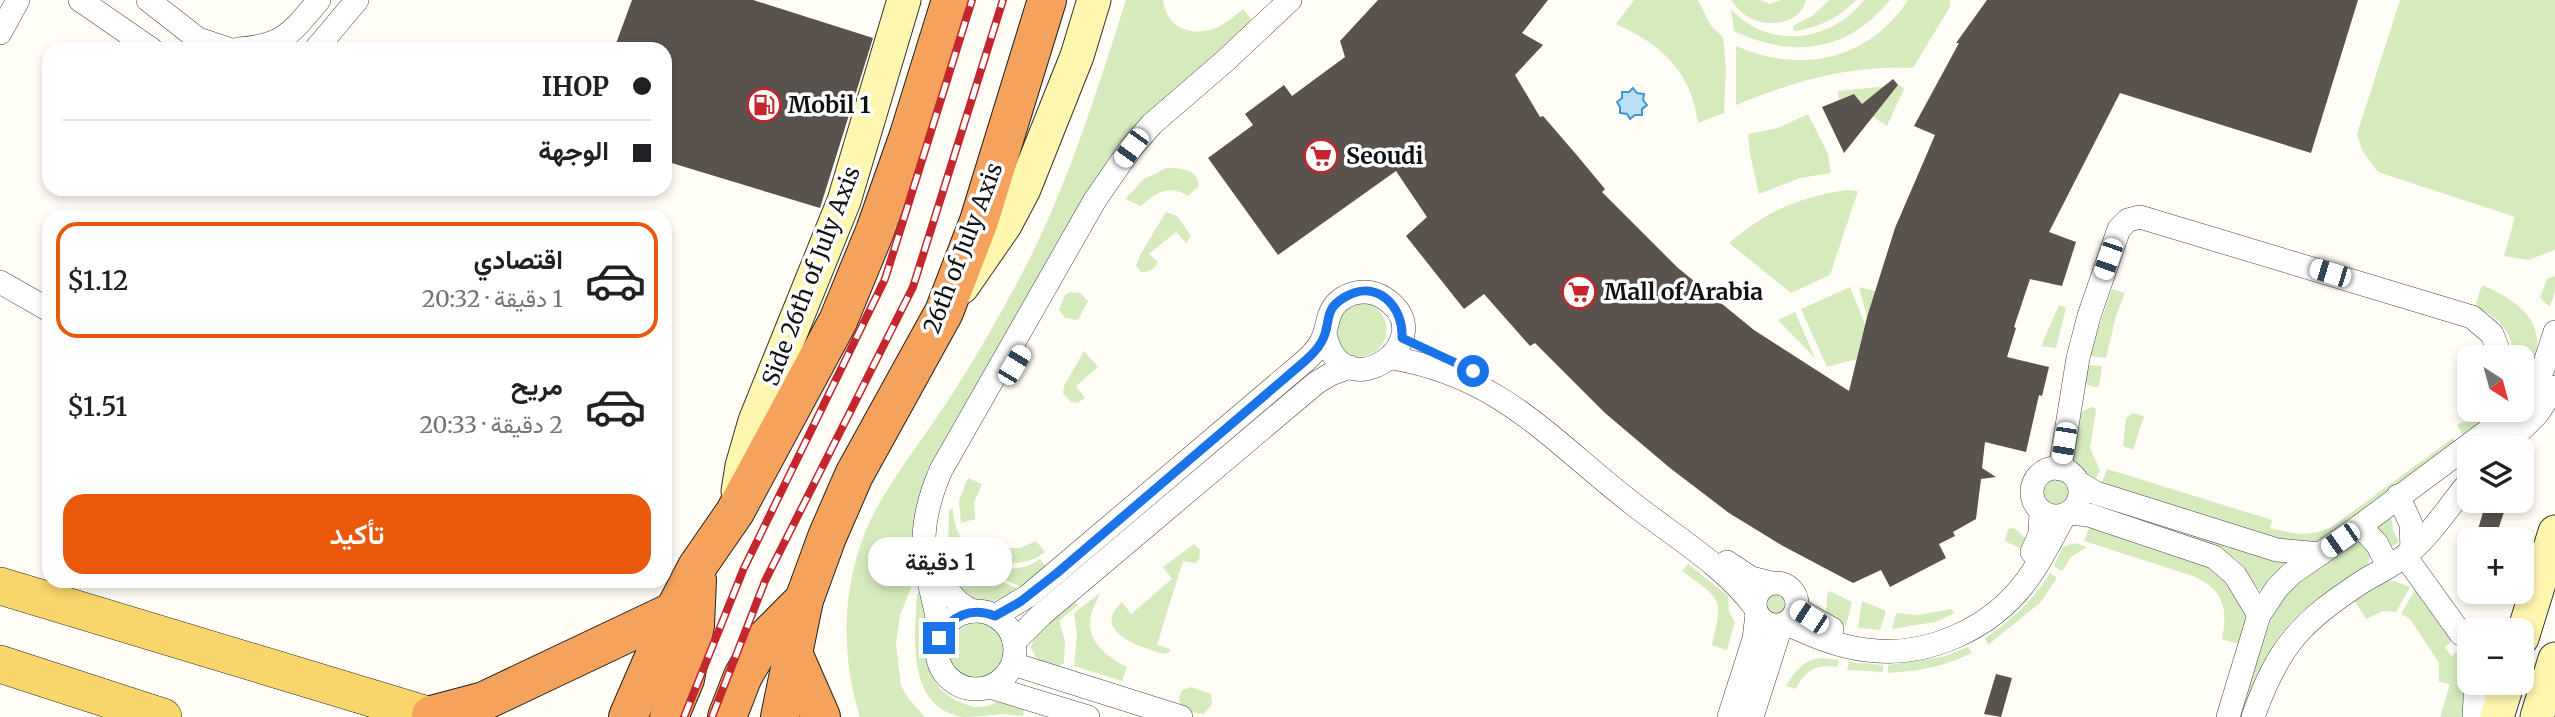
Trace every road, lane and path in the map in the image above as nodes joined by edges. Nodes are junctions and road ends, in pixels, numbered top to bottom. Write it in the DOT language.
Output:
graph roads {
  1 [pos="18,0"];
  2 [pos="80,0"];
  3 [pos="148,0"];
  4 [pos="319,0"];
  5 [pos="357,0"];
  6 [pos="904,0"];
  7 [pos="951,0"];
  8 [pos="1047,0"];
  9 [pos="1094,0"];
  10 [pos="1290,0"];
  11 [pos="1306,0"];
  12 [pos="0,33"];
  13 [pos="141,42"];
  14 [pos="207,42"];
  15 [pos="273,42"];
  16 [pos="322,42"];
  17 [pos="0,282"];
  18 [pos="42,306"];
  19 [pos="944,312"];
  20 [pos="2555,332"];
  21 [pos="1325,334"];
  22 [pos="2496,345"];
  23 [pos="1397,348"];
  24 [pos="1350,367"];
  25 [pos="2534,384"];
  26 [pos="2555,387"];
  27 [pos="2500,422"];
  28 [pos="2515,436"];
  29 [pos="2060,469"];
  30 [pos="2078,484"];
  31 [pos="2457,495"];
  32 [pos="2398,496"];
  33 [pos="2041,511"];
  34 [pos="735,512"];
  35 [pos="2067,514"];
  36 [pos="2360,526"];
  37 [pos="2555,532"];
  38 [pos="2320,554"];
  39 [pos="2402,557"];
  40 [pos="697,568"];
  41 [pos="1771,583"];
  42 [pos="0,586"];
  43 [pos="804,600"];
  44 [pos="1756,610"];
  45 [pos="674,611"];
  46 [pos="984,614"];
  47 [pos="2259,615"];
  48 [pos="2528,618"];
  49 [pos="1788,619"];
  50 [pos="2457,630"];
  51 [pos="939,638"];
  52 [pos="793,653"];
  53 [pos="1014,653"];
  54 [pos="2555,659"];
  55 [pos="0,664"];
  56 [pos="990,687"];
  57 [pos="2475,695"];
  58 [pos="2504,695"];
  59 [pos="433,716"];
  60 [pos="163,717"];
  61 [pos="628,717"];
  62 [pos="669,717"];
  63 [pos="727,717"];
  64 [pos="780,717"];
  65 [pos="821,717"];
  66 [pos="1088,717"];
  67 [pos="1181,717"];
  68 [pos="1729,717"];
  69 [pos="1752,717"];
  70 [pos="2228,717"];
  71 [pos="2253,717"];
  72 [pos="2473,717"];
  73 [pos="2497,717"];
  74 [pos="2537,717"];
  1 -- 12 [label="street"];
  2 -- 13 [label="street"];
  3 -- 14 [label="street"];
  4 -- 15 [label="street"];
  5 -- 16 [label="street"];
  6 -- 34 [label="main road, Side 26th of July Axis"];
  7 -- 34 [label="highway"];
  8 -- 19 [label="highway, 26th of July Axis"];
  9 -- 19 [label="main road"];
  10 -- 51 [label="street"];
  11 -- 46 [label="street"];
  17 -- 18 [label="street"];
  19 -- 43 [label="highway, 26th of July Axis"];
  20 -- 25 [label="street"];
  21 -- 23 [label="street"];
  21 -- 24 [label="street"];
  21 -- 46 [label="street"];
  22 -- 29 [label="street"];
  23 -- 24 [label="street"];
  23 -- 41 [label="street"];
  23 -- 44 [label="street"];
  24 -- 53 [label="street"];
  26 -- 28 [label="street"];
  27 -- 32 [label="street"];
  29 -- 30 [label="street"];
  29 -- 33 [label="street"];
  30 -- 35 [label="street"];
  30 -- 38 [label="street"];
  31 -- 39 [label="street"];
  32 -- 36 [label="street"];
  32 -- 39 [label="street"];
  33 -- 35 [label="street"];
  33 -- 49 [label="street"];
  34 -- 40 [label="highway"];
  35 -- 47 [label="street"];
  35 -- 49 [label="street"];
  36 -- 38 [label="street"];
  36 -- 39 [label="street"];
  37 -- 48 [label="main road"];
  38 -- 47 [label="street"];
  39 -- 50 [label="street"];
  39 -- 71 [label="street"];
  40 -- 45 [label="highway"];
  40 -- 62 [label="highway"];
  41 -- 44 [label="street"];
  41 -- 49 [label="street"];
  42 -- 59 [label="main road"];
  43 -- 52 [label="highway, 26th of July Axis"];
  43 -- 63 [label="highway, 26th of July Axis"];
  44 -- 49 [label="street"];
  44 -- 68 [label="street"];
  45 -- 59 [label="highway"];
  45 -- 61 [label="highway"];
  46 -- 51 [label="street"];
  46 -- 53 [label="street"];
  47 -- 70 [label="street"];
  49 -- 69 [label="street"];
  51 -- 56 [label="street"];
  52 -- 64 [label="highway, 26th of July Axis"];
  52 -- 65 [label="highway"];
  53 -- 56 [label="street"];
  53 -- 67 [label="street"];
  54 -- 74 [label="main road"];
  55 -- 60 [label="main road"];
  56 -- 66 [label="street"];
  57 -- 72 [label="street"];
  58 -- 73 [label="main road"];
}
